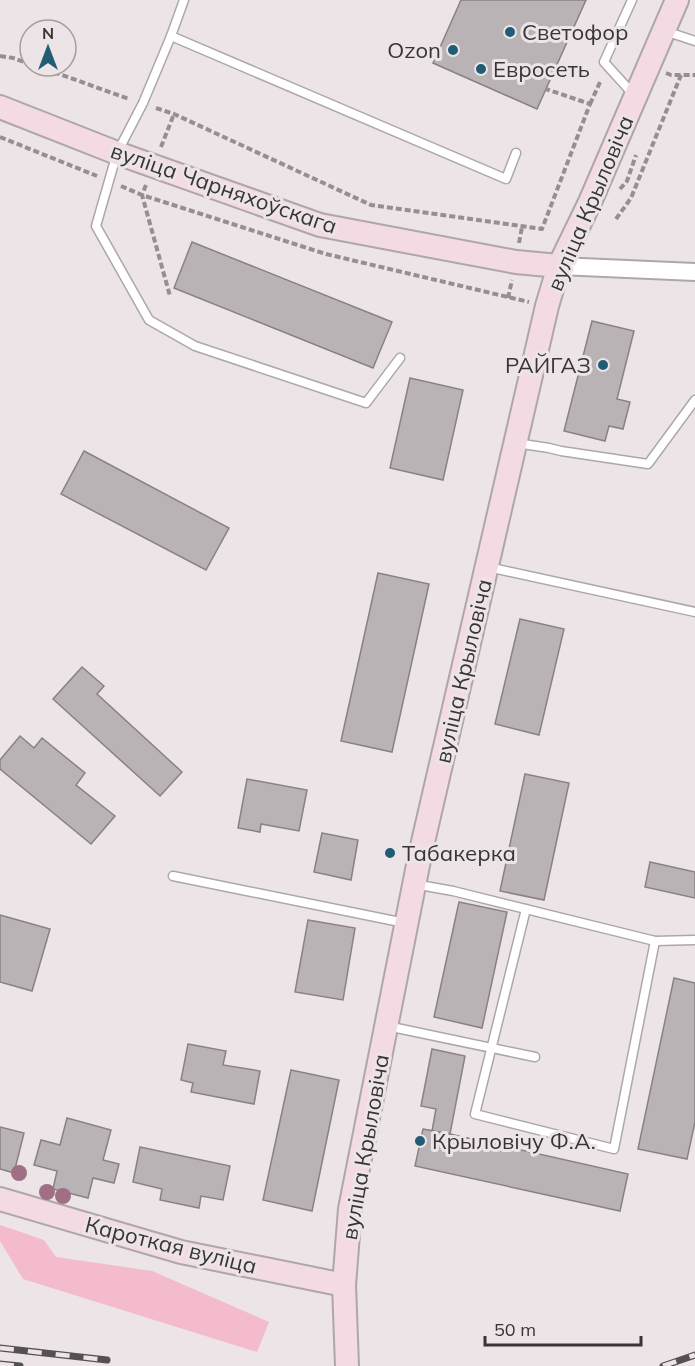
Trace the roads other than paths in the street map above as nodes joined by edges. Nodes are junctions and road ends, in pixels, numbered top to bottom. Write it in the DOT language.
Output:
graph roads {
  1 [pos="184,0"];
  2 [pos="632,0"];
  3 [pos="677,0"];
  4 [pos="664,31"];
  5 [pos="171,36"];
  6 [pos="695,41"];
  7 [pos="636,97"];
  8 [pos="0,107"];
  9 [pos="117,153"];
  10 [pos="516,153"];
  11 [pos="559,266"];
  12 [pos="695,272"];
  13 [pos="400,358"];
  14 [pos="695,400"];
  15 [pos="516,442"];
  16 [pos="487,567"];
  17 [pos="695,612"];
  18 [pos="173,876"];
  19 [pos="414,884"];
  20 [pos="526,909"];
  21 [pos="407,924"];
  22 [pos="695,940"];
  23 [pos="655,941"];
  24 [pos="387,1026"];
  25 [pos="493,1048"];
  26 [pos="535,1057"];
  27 [pos="0,1199"];
  28 [pos="344,1285"];
  29 [pos="348,1366"];
  1 -- 5 [label="lane"];
  2 -- 7 [label="lane"];
  3 -- 4 [label="main road, вуліца Крыловіча"];
  4 -- 6 [label="lane"];
  4 -- 7 [label="main road, вуліца Крыловіча"];
  5 -- 9 [label="lane"];
  5 -- 10 [label="lane"];
  7 -- 11 [label="main road, вуліца Крыловіча"];
  8 -- 9 [label="main road, вуліца Чарняхоўскага"];
  9 -- 11 [label="main road, вуліца Чарняхоўскага"];
  9 -- 13 [label="lane"];
  11 -- 12 [label="street"];
  11 -- 15 [label="main road, вуліца Крыловіча"];
  14 -- 15 [label="lane"];
  15 -- 16 [label="main road, вуліца Крыловіча"];
  16 -- 17 [label="lane"];
  16 -- 19 [label="main road, вуліца Крыловіча"];
  18 -- 21 [label="lane"];
  19 -- 20 [label="lane"];
  19 -- 21 [label="main road, вуліца Крыловіча"];
  20 -- 23 [label="lane"];
  20 -- 25 [label="lane"];
  21 -- 24 [label="main road, вуліца Крыловіча"];
  22 -- 23 [label="lane"];
  23 -- 25 [label="lane"];
  24 -- 25 [label="lane"];
  24 -- 28 [label="main road, вуліца Крыловіча"];
  25 -- 26 [label="lane"];
  27 -- 28 [label="main road, Кароткая вуліца"];
  28 -- 29 [label="main road, вуліца Крыловіча"];
}
